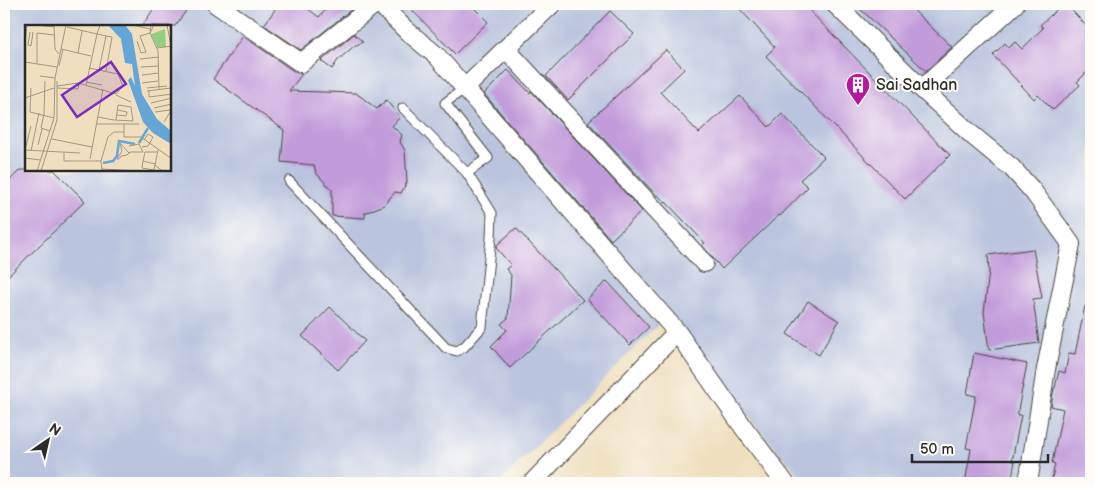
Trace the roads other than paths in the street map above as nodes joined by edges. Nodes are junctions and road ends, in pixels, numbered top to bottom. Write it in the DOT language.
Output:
graph roads {
  1 [pos="216,4"];
  2 [pos="375,4"];
  3 [pos="380,4"];
  4 [pos="552,4"];
  5 [pos="835,4"];
  6 [pos="1014,4"];
  7 [pos="506,49"];
  8 [pos="465,88"];
  9 [pos="922,89"];
  10 [pos="403,108"];
  11 [pos="467,173"];
  12 [pos="289,181"];
  13 [pos="704,263"];
  14 [pos="677,332"];
  15 [pos="532,483"];
  16 [pos="785,483"];
  17 [pos="1028,483"];
  1 -- 2 [label="street"];
  3 -- 8 [label="street"];
  4 -- 7 [label="street"];
  5 -- 9 [label="street"];
  6 -- 9 [label="street"];
  7 -- 8 [label="street"];
  7 -- 13 [label="street"];
  8 -- 11 [label="lane"];
  8 -- 14 [label="street"];
  9 -- 17 [label="street"];
  10 -- 11 [label="lane"];
  11 -- 12 [label="lane"];
  14 -- 15 [label="street"];
  14 -- 16 [label="street"];
}
